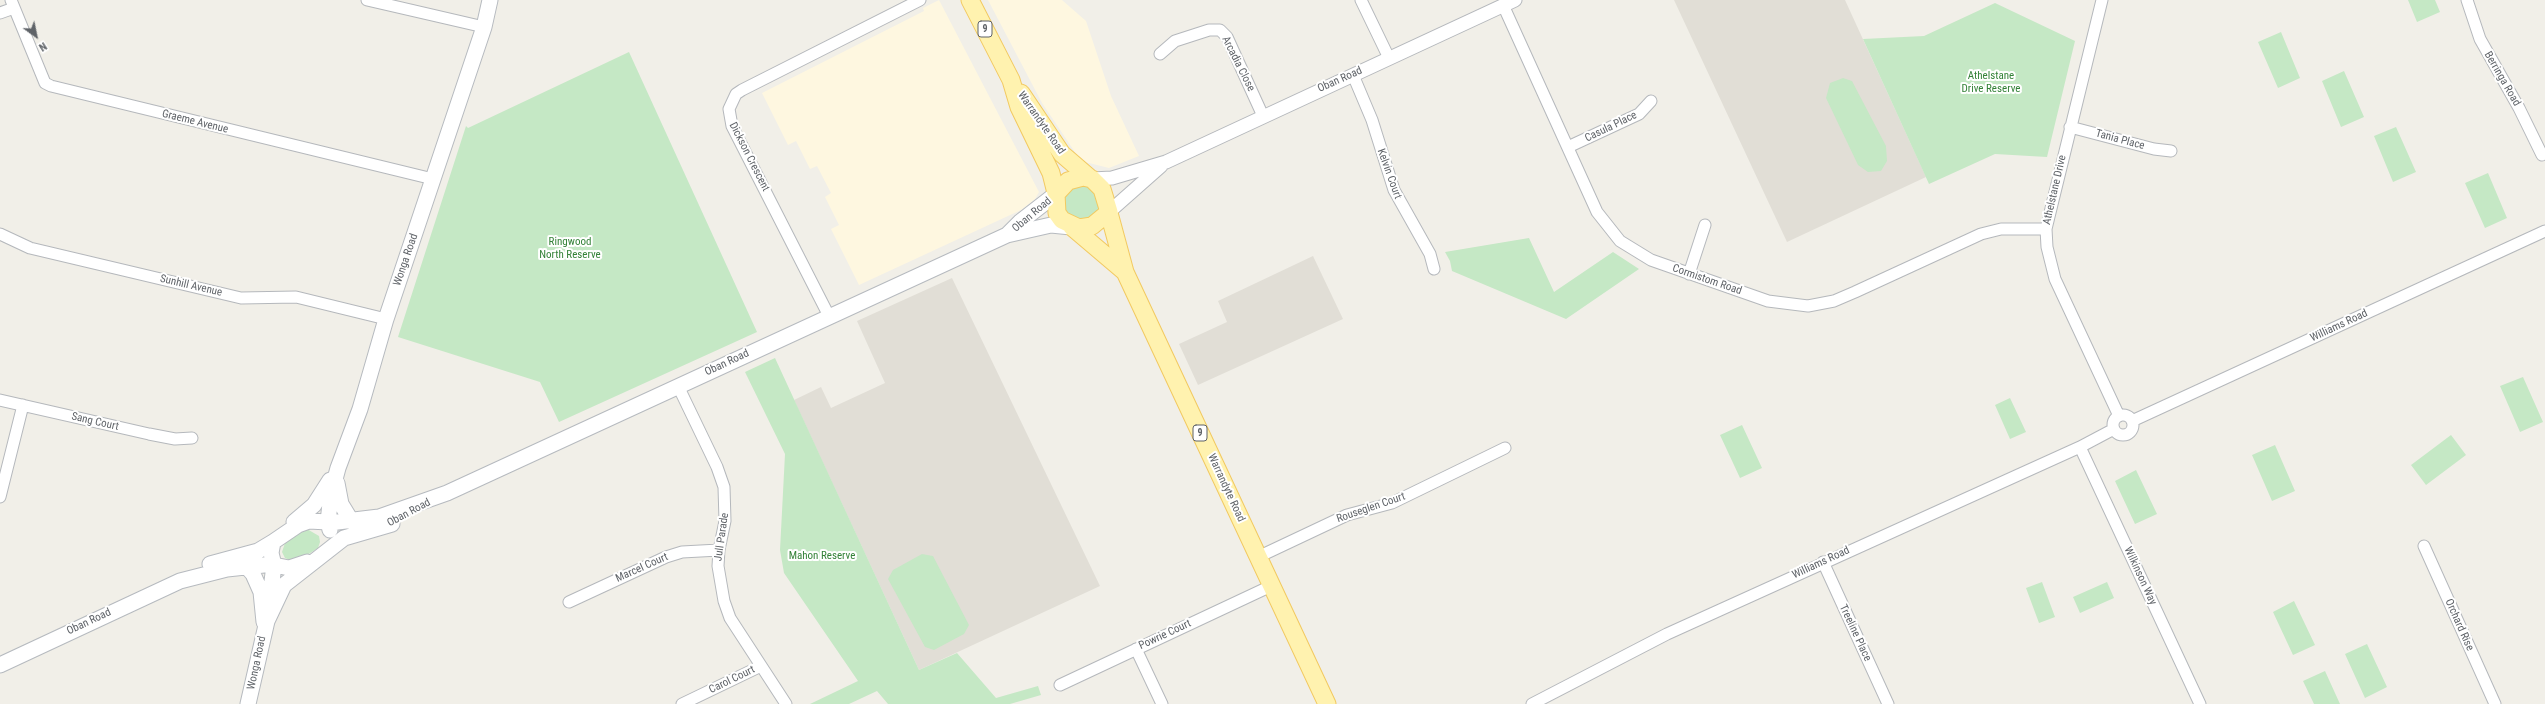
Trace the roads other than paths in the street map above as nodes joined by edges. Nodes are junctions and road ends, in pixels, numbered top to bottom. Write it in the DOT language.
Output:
graph roads {
  1 [pos="367,0"];
  2 [pos="490,0"];
  3 [pos="920,0"];
  4 [pos="970,0"];
  5 [pos="1361,0"];
  6 [pos="2102,0"];
  7 [pos="2467,0"];
  8 [pos="1510,2"];
  9 [pos="12,4"];
  10 [pos="0,13"];
  11 [pos="484,27"];
  12 [pos="1160,54"];
  13 [pos="1389,58"];
  14 [pos="1354,75"];
  15 [pos="1011,80"];
  16 [pos="1651,101"];
  17 [pos="1263,116"];
  18 [pos="2070,127"];
  19 [pos="1568,147"];
  20 [pos="2171,151"];
  21 [pos="2542,155"];
  22 [pos="1166,162"];
  23 [pos="433,179"];
  24 [pos="1092,179"];
  25 [pos="1056,193"];
  26 [pos="1109,212"];
  27 [pos="1705,225"];
  28 [pos="1072,227"];
  29 [pos="2046,229"];
  30 [pos="2545,231"];
  31 [pos="0,234"];
  32 [pos="1007,235"];
  33 [pos="1434,269"];
  34 [pos="1124,272"];
  35 [pos="1689,274"];
  36 [pos="829,316"];
  37 [pos="386,319"];
  38 [pos="678,386"];
  39 [pos="0,400"];
  40 [pos="23,405"];
  41 [pos="2119,416"];
  42 [pos="2132,421"];
  43 [pos="2114,429"];
  44 [pos="192,438"];
  45 [pos="2080,447"];
  46 [pos="1505,448"];
  47 [pos="338,470"];
  48 [pos="447,493"];
  49 [pos="0,496"];
  50 [pos="352,522"];
  51 [pos="328,523"];
  52 [pos="274,542"];
  53 [pos="2424,546"];
  54 [pos="719,550"];
  55 [pos="326,552"];
  56 [pos="1258,557"];
  57 [pos="1823,562"];
  58 [pos="274,564"];
  59 [pos="246,566"];
  60 [pos="180,582"];
  61 [pos="1271,586"];
  62 [pos="568,602"];
  63 [pos="265,626"];
  64 [pos="1136,649"];
  65 [pos="0,665"];
  66 [pos="761,666"];
  67 [pos="1060,685"];
  68 [pos="248,704"];
  69 [pos="682,704"];
  70 [pos="786,704"];
  71 [pos="1162,704"];
  72 [pos="1327,704"];
  73 [pos="1532,704"];
  74 [pos="1888,704"];
  75 [pos="2200,704"];
  76 [pos="2495,704"];
  1 -- 11 [label="street"];
  2 -- 11 [label="main road, Wonga Road"];
  3 -- 36 [label="street, Dickson Crescent"];
  4 -- 15 [label="main road, Warrandyte Road / 9"];
  5 -- 13 [label="street"];
  6 -- 18 [label="street, Athelstane Drive"];
  7 -- 21 [label="street, Berringa Road"];
  8 -- 13 [label="street, Oban Road"];
  8 -- 19 [label="street, Cormistom Road"];
  9 -- 10 [label="street"];
  9 -- 23 [label="street, Graeme Avenue"];
  11 -- 23 [label="main road, Wonga Road"];
  12 -- 17 [label="street, Arcadia Close"];
  13 -- 14 [label="street, Oban Road"];
  14 -- 17 [label="street, Oban Road"];
  14 -- 33 [label="street, Kelvin Court"];
  15 -- 24 [label="main road, Warrandyte Road / 9"];
  15 -- 25 [label="main road, Warrandyte Road / 9"];
  16 -- 19 [label="street, Casula Place"];
  17 -- 22 [label="street, Oban Road"];
  18 -- 20 [label="street, Tania Place"];
  18 -- 29 [label="street, Athelstane Drive"];
  19 -- 35 [label="street, Cormistom Road"];
  22 -- 24 [label="street, Oban Road"];
  22 -- 26 [label="street, Oban Road"];
  23 -- 37 [label="main road, Wonga Road"];
  24 -- 25 [label="main road"];
  24 -- 26 [label="main road, 9"];
  25 -- 28 [label="main road, 9"];
  25 -- 32 [label="main road, Oban Road"];
  26 -- 28 [label="main road"];
  26 -- 34 [label="main road, Warrandyte Road / 9"];
  27 -- 35 [label="street"];
  28 -- 32 [label="main road, Oban Road"];
  28 -- 34 [label="main road, Warrandyte Road / 9"];
  29 -- 35 [label="street, Cormistom Road"];
  29 -- 41 [label="street, Athelstane Drive"];
  30 -- 42 [label="street, Williams Road"];
  31 -- 37 [label="street, Sunhill Avenue"];
  32 -- 36 [label="main road, Oban Road"];
  34 -- 56 [label="main road, Warrandyte Road / 9"];
  36 -- 38 [label="main road, Oban Road"];
  37 -- 47 [label="main road, Wonga Road"];
  38 -- 48 [label="main road, Oban Road"];
  38 -- 54 [label="street, Jull Parade"];
  39 -- 40 [label="street, Sang Court"];
  40 -- 44 [label="street, Sang Court"];
  40 -- 49 [label="street"];
  41 -- 42 [label="street"];
  41 -- 43 [label="street"];
  42 -- 43 [label="street"];
  43 -- 45 [label="street, Williams Road"];
  45 -- 57 [label="street, Williams Road"];
  45 -- 75 [label="street, Wilkinson Way"];
  46 -- 56 [label="street, Rouseglen Court"];
  47 -- 50 [label="main road"];
  47 -- 51 [label="main road, Wonga Road"];
  47 -- 52 [label="main road"];
  48 -- 50 [label="main road, Oban Road"];
  48 -- 55 [label="main road, Oban Road"];
  50 -- 51 [label="main road, Oban Road"];
  51 -- 52 [label="main road, Oban Road"];
  51 -- 55 [label="main road, Wonga Road"];
  52 -- 58 [label="main road"];
  52 -- 60 [label="main road, Oban Road"];
  53 -- 76 [label="street, Orchard Rise"];
  54 -- 62 [label="street, Marcel Court"];
  54 -- 66 [label="street, Jull Parade"];
  55 -- 58 [label="main road, Oban Road"];
  55 -- 63 [label="main road"];
  56 -- 61 [label="main road, Warrandyte Road / 9"];
  57 -- 73 [label="street, Williams Road"];
  57 -- 74 [label="street, Treeline Place"];
  58 -- 59 [label="main road, Oban Road"];
  58 -- 63 [label="main road"];
  59 -- 60 [label="main road, Oban Road"];
  59 -- 63 [label="main road"];
  60 -- 65 [label="main road, Oban Road"];
  61 -- 64 [label="street, Powrie Court"];
  61 -- 72 [label="main road, Warrandyte Road / 9"];
  63 -- 68 [label="main road, Wonga Road"];
  64 -- 67 [label="street, Powrie Court"];
  64 -- 71 [label="street"];
  66 -- 69 [label="street, Carol Court"];
  66 -- 70 [label="street, Jull Parade"];
}
